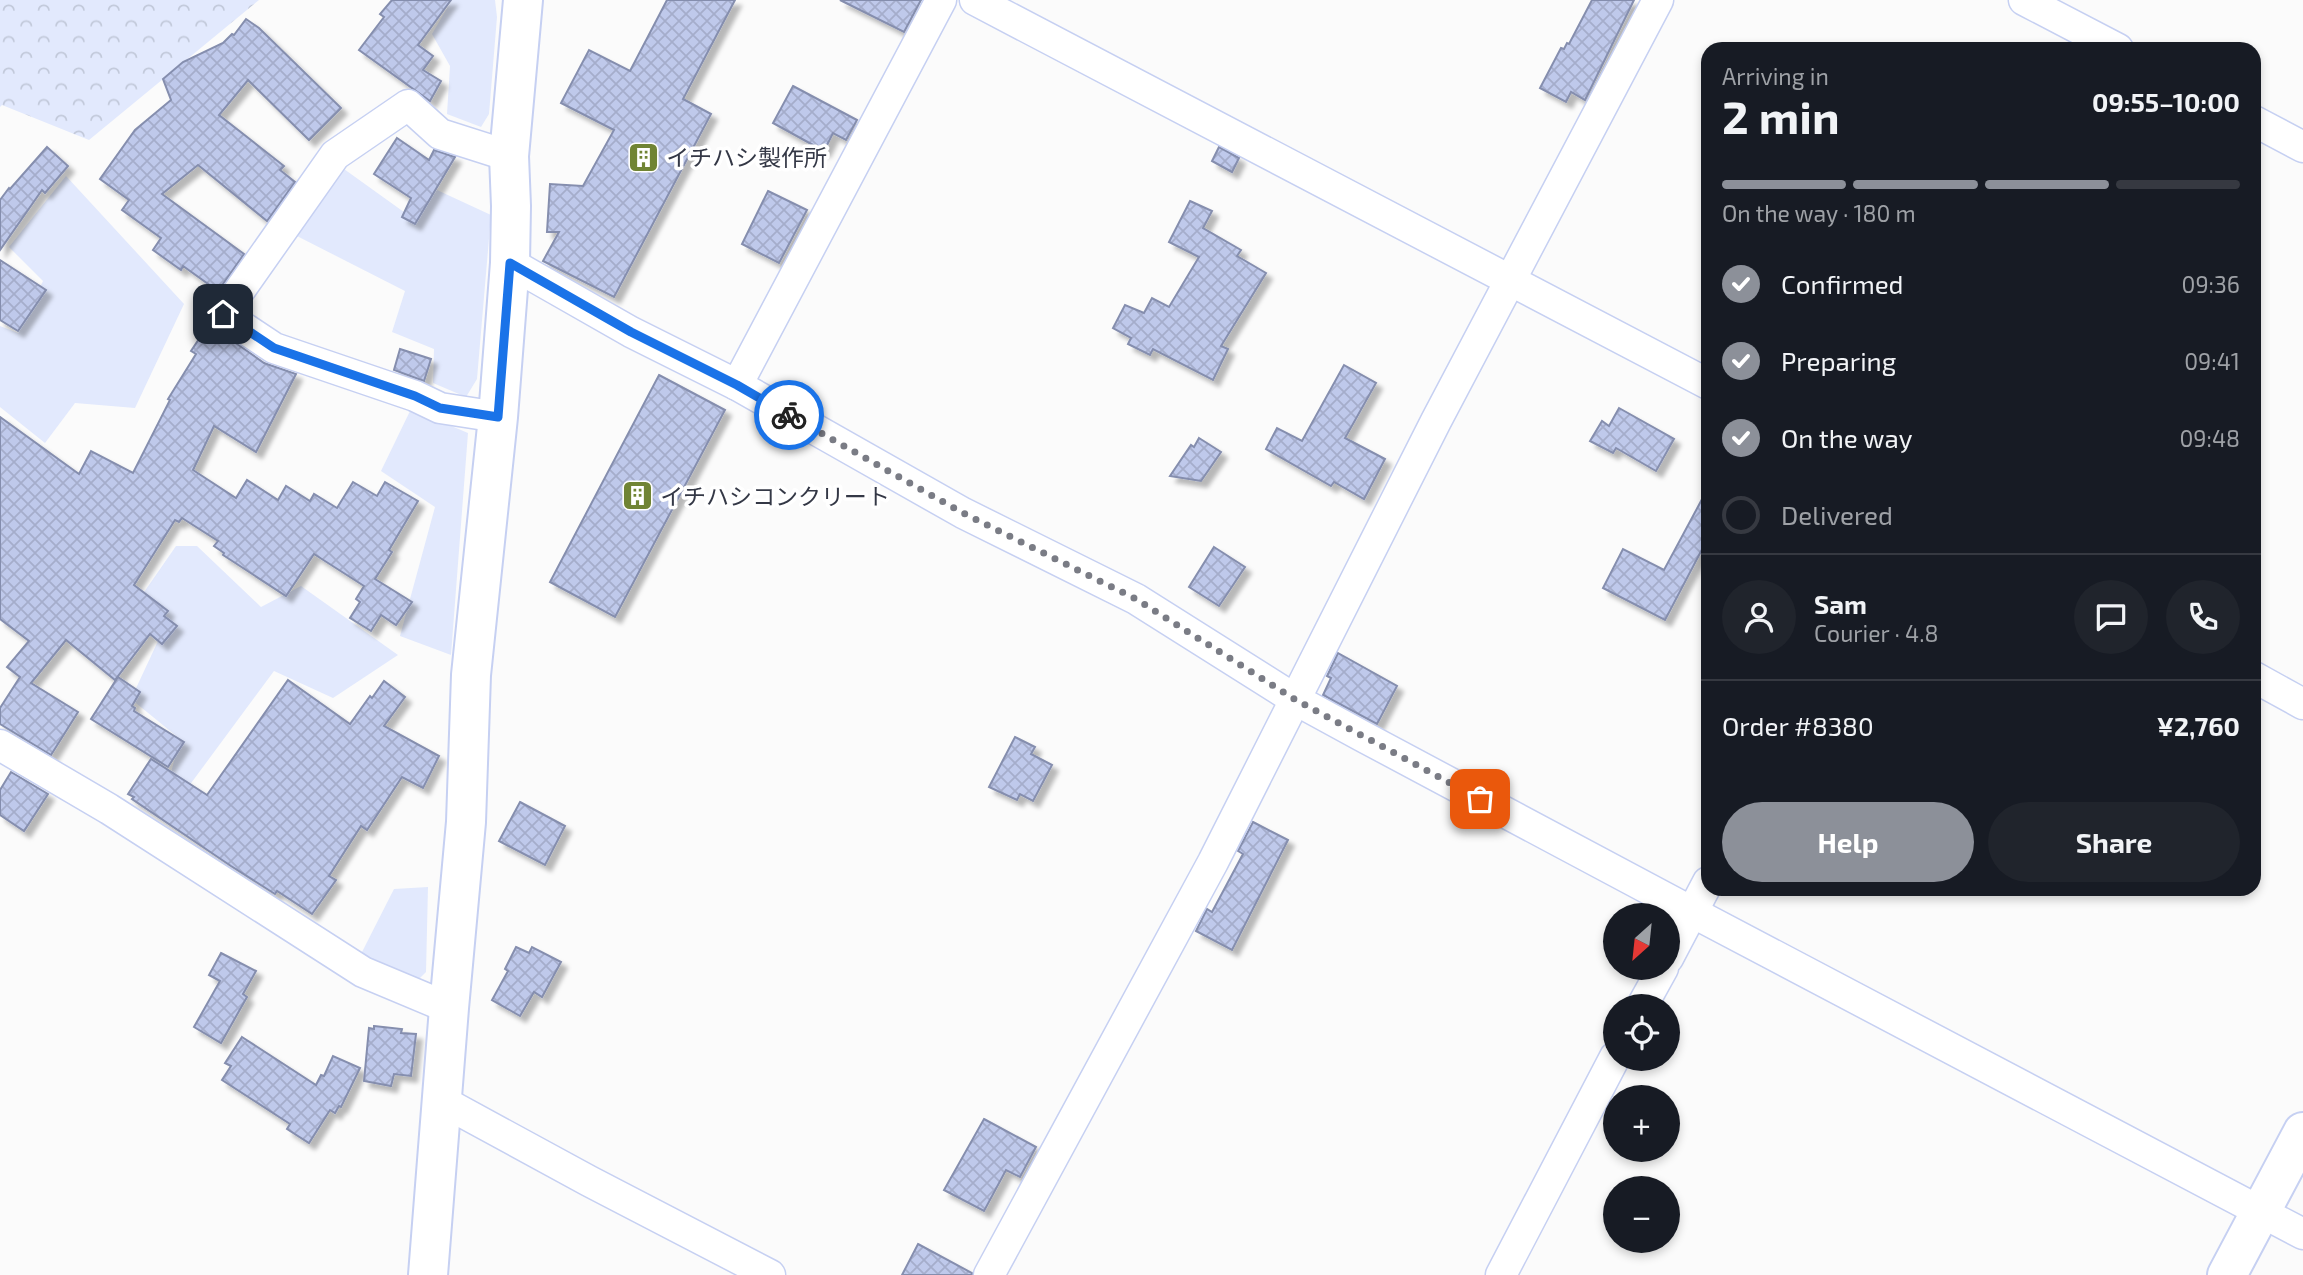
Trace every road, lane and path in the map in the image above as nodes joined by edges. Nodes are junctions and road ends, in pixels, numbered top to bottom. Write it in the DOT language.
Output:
graph roads {
  1 [pos="523,0"];
  2 [pos="941,0"];
  3 [pos="975,0"];
  4 [pos="1658,0"];
  5 [pos="2024,0"];
  6 [pos="2105,42"];
  7 [pos="2261,125"];
  8 [pos="2303,147"];
  9 [pos="509,156"];
  10 [pos="510,263"];
  11 [pos="1511,280"];
  12 [pos="1701,380"];
  13 [pos="737,385"];
  14 [pos="498,417"];
  15 [pos="2261,681"];
  16 [pos="1296,700"];
  17 [pos="2303,704"];
  18 [pos="0,747"];
  19 [pos="1701,895"];
  20 [pos="1692,912"];
  21 [pos="1680,935"];
  22 [pos="449,1008"];
  23 [pos="1607,1071"];
  24 [pos="442,1101"];
  25 [pos="2303,1132"];
  26 [pos="2260,1211"];
  27 [pos="2303,1234"];
  28 [pos="428,1275"];
  29 [pos="770,1275"];
  30 [pos="989,1275"];
  31 [pos="1501,1275"];
  32 [pos="2227,1275"];
  1 -- 9 [label="street"];
  2 -- 13 [label="street"];
  3 -- 11 [label="street"];
  4 -- 11 [label="street"];
  5 -- 6 [label="street"];
  7 -- 8 [label="street"];
  9 -- 10 [label="street"];
  9 -- 14 [label="street"];
  10 -- 13 [label="street"];
  10 -- 14 [label="street"];
  11 -- 12 [label="street"];
  11 -- 16 [label="street"];
  13 -- 16 [label="street"];
  14 -- 22 [label="street"];
  15 -- 17 [label="street"];
  16 -- 20 [label="street"];
  16 -- 30 [label="street"];
  18 -- 22 [label="street"];
  19 -- 20 [label="street"];
  20 -- 21 [label="street"];
  20 -- 26 [label="street"];
  22 -- 24 [label="street"];
  23 -- 31 [label="street"];
  24 -- 28 [label="street"];
  24 -- 29 [label="street"];
  25 -- 26 [label="street"];
  26 -- 27 [label="street"];
  26 -- 32 [label="street"];
}
